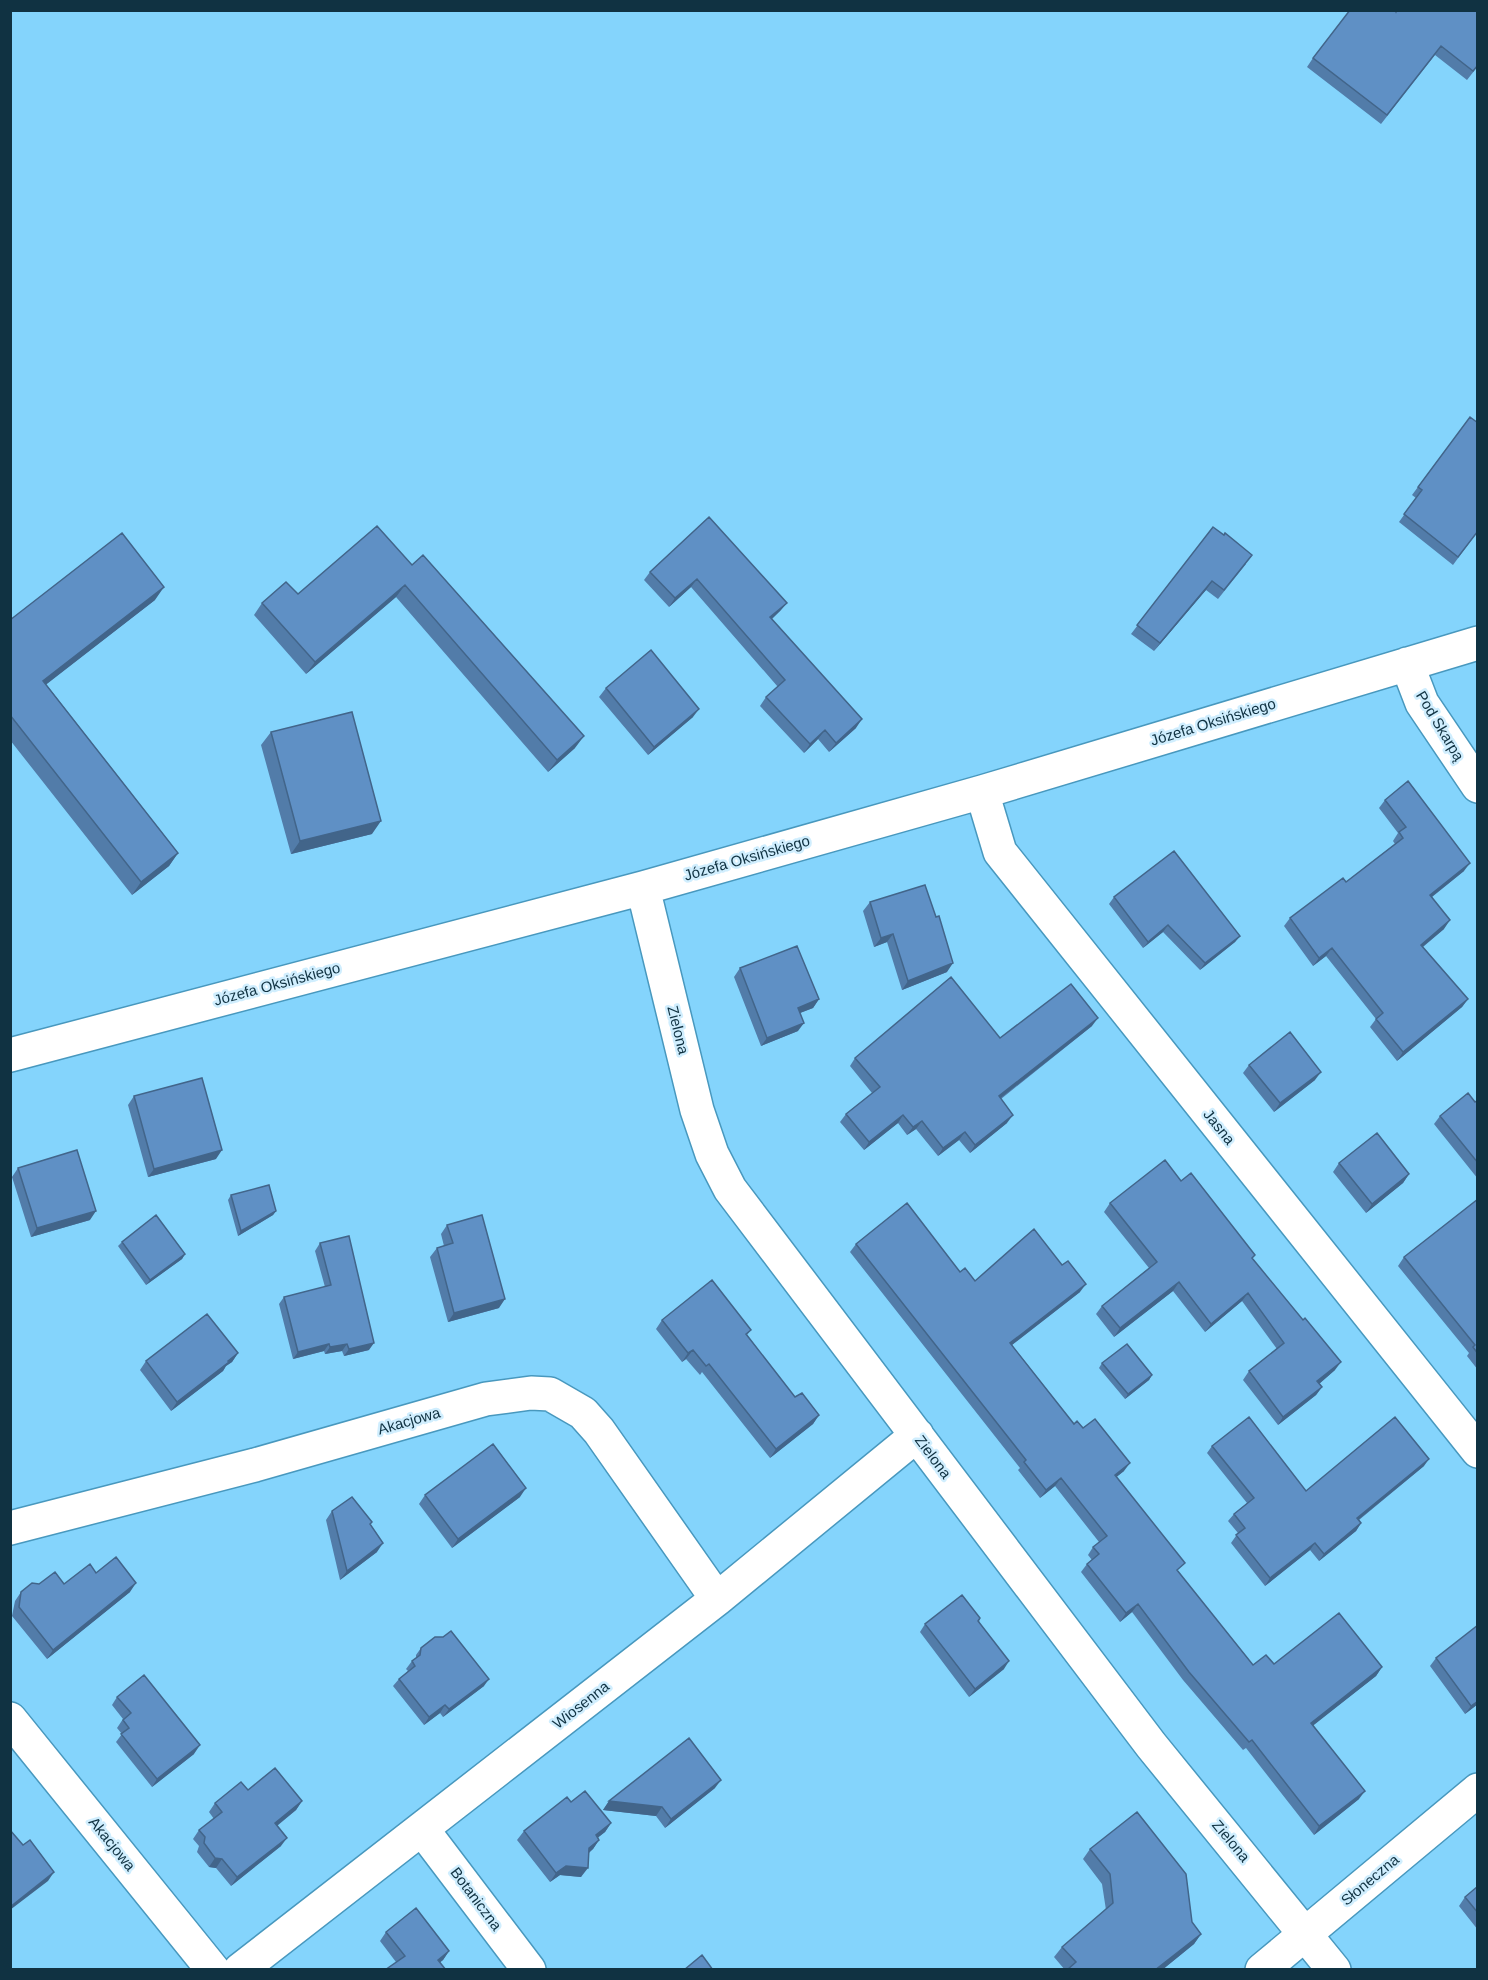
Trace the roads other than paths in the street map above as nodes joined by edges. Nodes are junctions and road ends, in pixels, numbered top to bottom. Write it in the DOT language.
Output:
graph roads {
  1 [pos="1478,643"];
  2 [pos="1407,664"];
  3 [pos="1478,786"];
  4 [pos="982,792"];
  5 [pos="643,888"];
  6 [pos="10,1054"];
  7 [pos="917,1436"];
  8 [pos="1478,1451"];
  9 [pos="10,1528"];
  10 [pos="717,1599"];
  11 [pos="10,1719"];
  12 [pos="1478,1790"];
  13 [pos="422,1829"];
  14 [pos="1307,1934"];
  15 [pos="213,1970"];
  16 [pos="240,1970"];
  17 [pos="529,1970"];
  18 [pos="1262,1970"];
  19 [pos="1334,1970"];
  1 -- 2 [label="street, Józefa Oksińskiego"];
  2 -- 3 [label="street, Pod Skarpą"];
  2 -- 4 [label="street, Józefa Oksińskiego"];
  4 -- 5 [label="street, Józefa Oksińskiego"];
  4 -- 8 [label="street, Jasna"];
  5 -- 6 [label="street, Józefa Oksińskiego"];
  5 -- 7 [label="street, Zielona"];
  7 -- 10 [label="street, Wiosenna"];
  7 -- 14 [label="street, Zielona"];
  9 -- 10 [label="street, Akacjowa"];
  10 -- 13 [label="street, Wiosenna"];
  11 -- 15 [label="street, Akacjowa"];
  12 -- 14 [label="street, Słoneczna"];
  13 -- 16 [label="street, Wiosenna"];
  13 -- 17 [label="street, Botaniczna"];
  14 -- 18 [label="street, Słoneczna"];
  14 -- 19 [label="street, Zielona"];
}
